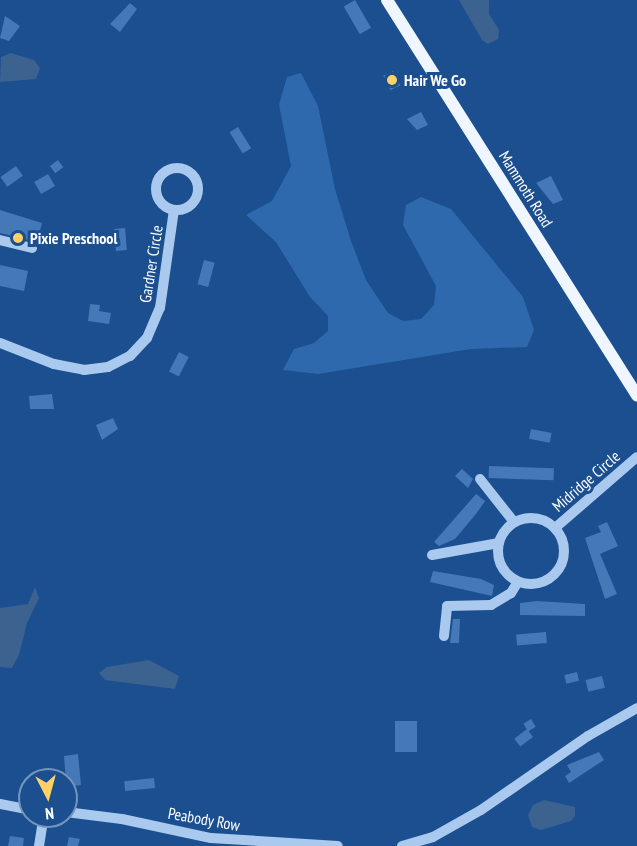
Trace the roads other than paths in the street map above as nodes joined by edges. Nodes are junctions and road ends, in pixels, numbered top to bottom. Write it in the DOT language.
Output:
graph roads {
  1 [pos="387,0"];
  2 [pos="174,210"];
  3 [pos="0,240"];
  4 [pos="32,248"];
  5 [pos="0,343"];
  6 [pos="637,396"];
  7 [pos="637,457"];
  8 [pos="480,479"];
  9 [pos="514,522"];
  10 [pos="555,528"];
  11 [pos="499,543"];
  12 [pos="432,555"];
  13 [pos="518,582"];
  14 [pos="444,636"];
  15 [pos="637,708"];
  16 [pos="0,804"];
  17 [pos="18,808"];
  18 [pos="78,814"];
  19 [pos="42,828"];
  20 [pos="436,841"];
  21 [pos="39,846"];
  22 [pos="338,846"];
  23 [pos="402,846"];
  1 -- 6 [label="main road, Mammoth Road"];
  2 -- 5 [label="street, Gardner Circle"];
  3 -- 4 [label="street"];
  7 -- 10 [label="street, Midridge Circle"];
  8 -- 9 [label="street"];
  9 -- 10 [label="street, Midridge Circle"];
  9 -- 11 [label="street"];
  10 -- 13 [label="street, Midridge Circle"];
  11 -- 12 [label="street"];
  11 -- 13 [label="street"];
  13 -- 14 [label="street"];
  15 -- 20 [label="street"];
  16 -- 17 [label="street"];
  18 -- 22 [label="street, Peabody Row"];
  19 -- 21 [label="street"];
  20 -- 23 [label="street"];
}
